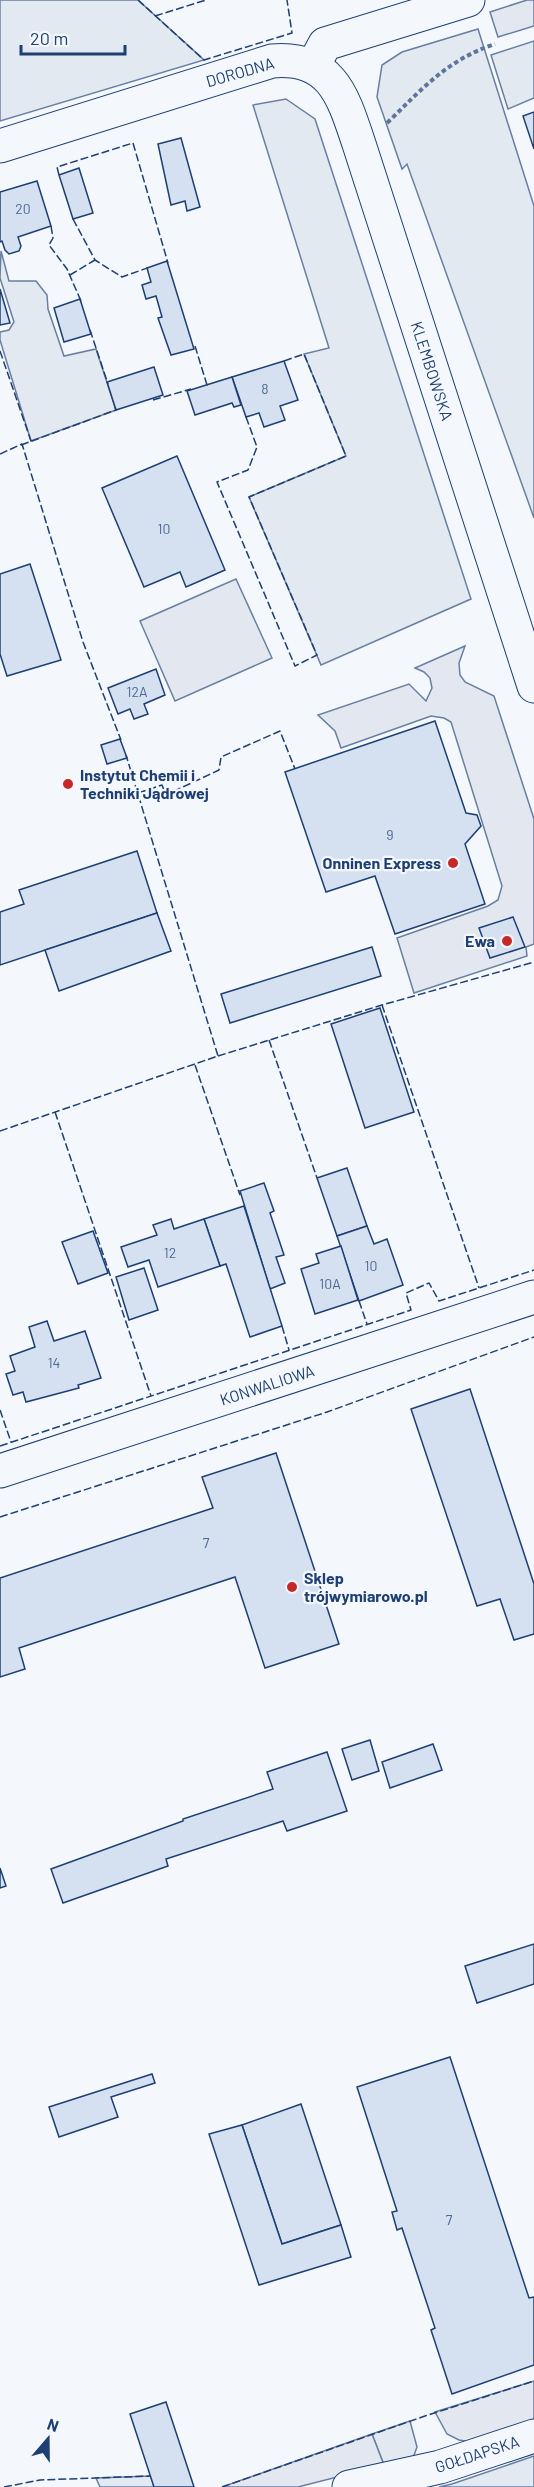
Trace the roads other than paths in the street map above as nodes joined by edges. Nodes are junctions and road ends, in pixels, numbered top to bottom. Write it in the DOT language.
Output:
graph roads {
  1 [pos="468,0"];
  2 [pos="313,66"];
  3 [pos="0,146"];
  4 [pos="534,686"];
  5 [pos="534,1298"];
  6 [pos="0,1471"];
  7 [pos="534,2436"];
  8 [pos="350,2487"];
  1 -- 2 [label="street"];
  2 -- 3 [label="street, DORODNA"];
  2 -- 4 [label="street, KLEMBOWSKA"];
  5 -- 6 [label="street, KONWALIOWA"];
  7 -- 8 [label="street, GOŁDAPSKA"];
}
